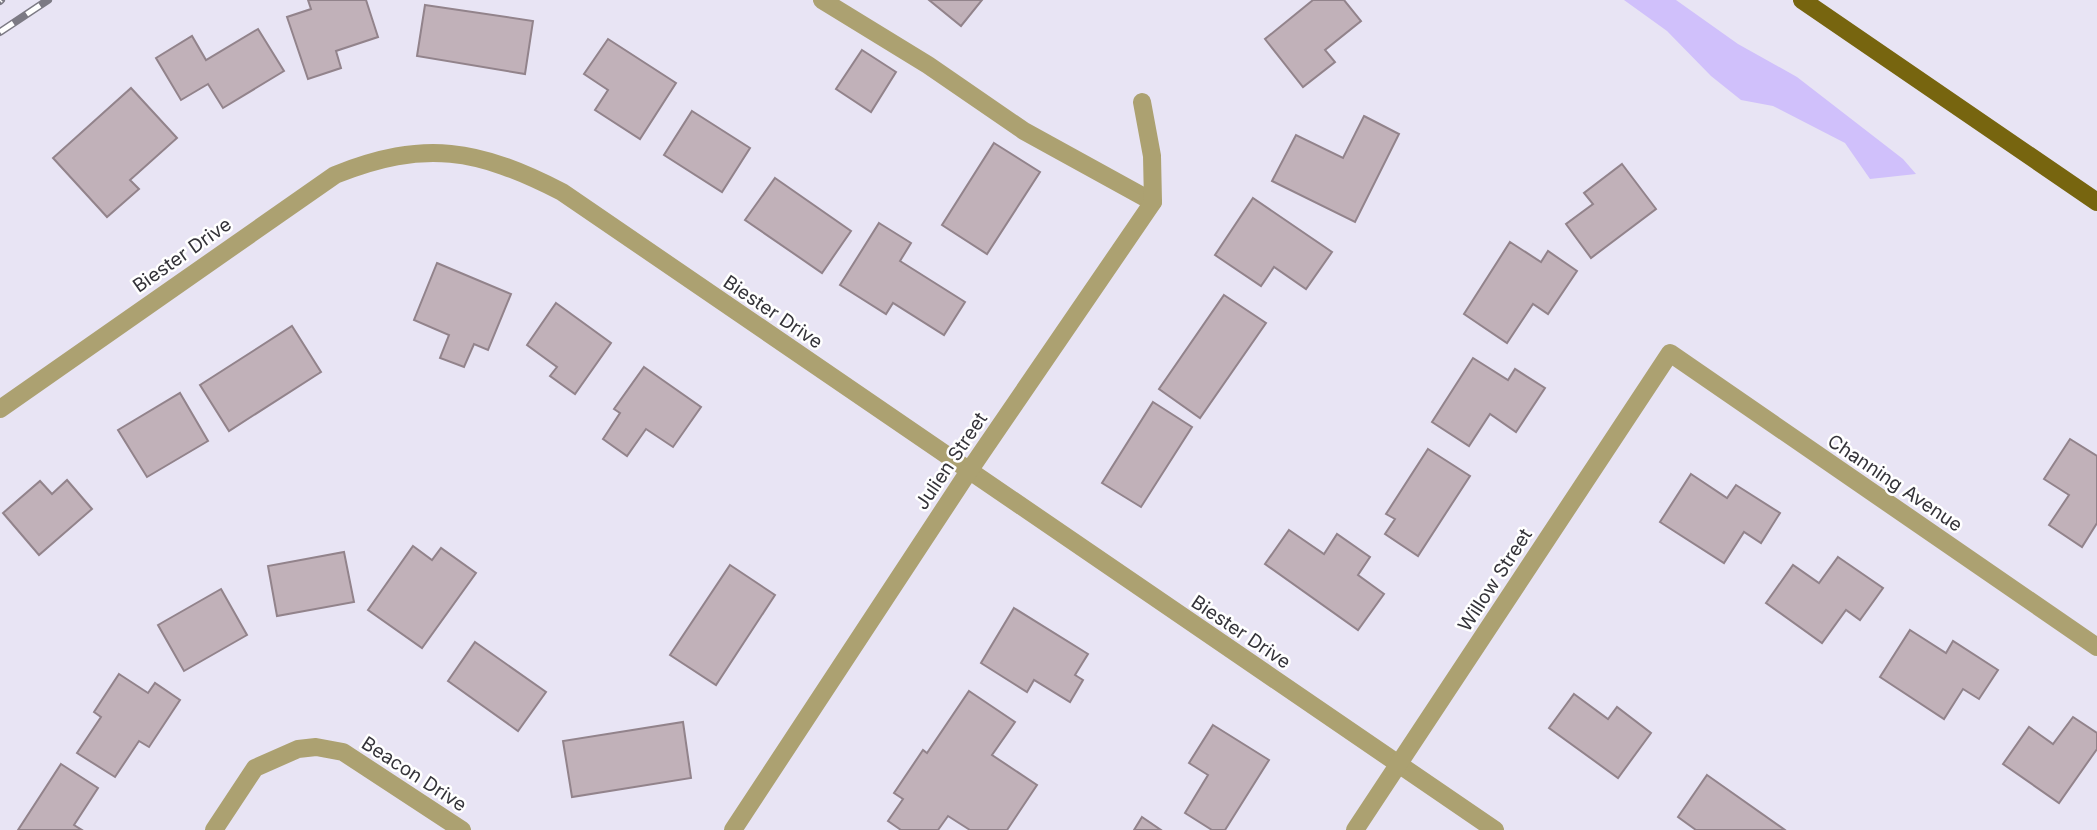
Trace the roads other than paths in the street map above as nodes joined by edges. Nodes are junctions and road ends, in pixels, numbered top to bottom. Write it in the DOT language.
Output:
graph roads {
  1 [pos="822,0"];
  2 [pos="1801,0"];
  3 [pos="1142,102"];
  4 [pos="1153,202"];
  5 [pos="2097,202"];
  6 [pos="1670,353"];
  7 [pos="0,409"];
  8 [pos="969,471"];
  9 [pos="2097,646"];
  10 [pos="1398,764"];
  11 [pos="214,830"];
  12 [pos="462,830"];
  13 [pos="733,830"];
  14 [pos="1355,830"];
  15 [pos="1495,830"];
  1 -- 4 [label="street"];
  2 -- 5 [label="main road"];
  3 -- 4 [label="street"];
  4 -- 8 [label="street, Julien Street"];
  6 -- 9 [label="street, Channing Avenue"];
  6 -- 10 [label="street, Willow Street"];
  7 -- 8 [label="street, Biester Drive"];
  8 -- 10 [label="street, Biester Drive"];
  8 -- 13 [label="street, Julien Street"];
  10 -- 14 [label="street, Willow Street"];
  10 -- 15 [label="street, Biester Drive"];
  11 -- 12 [label="street, Beacon Drive"];
}
